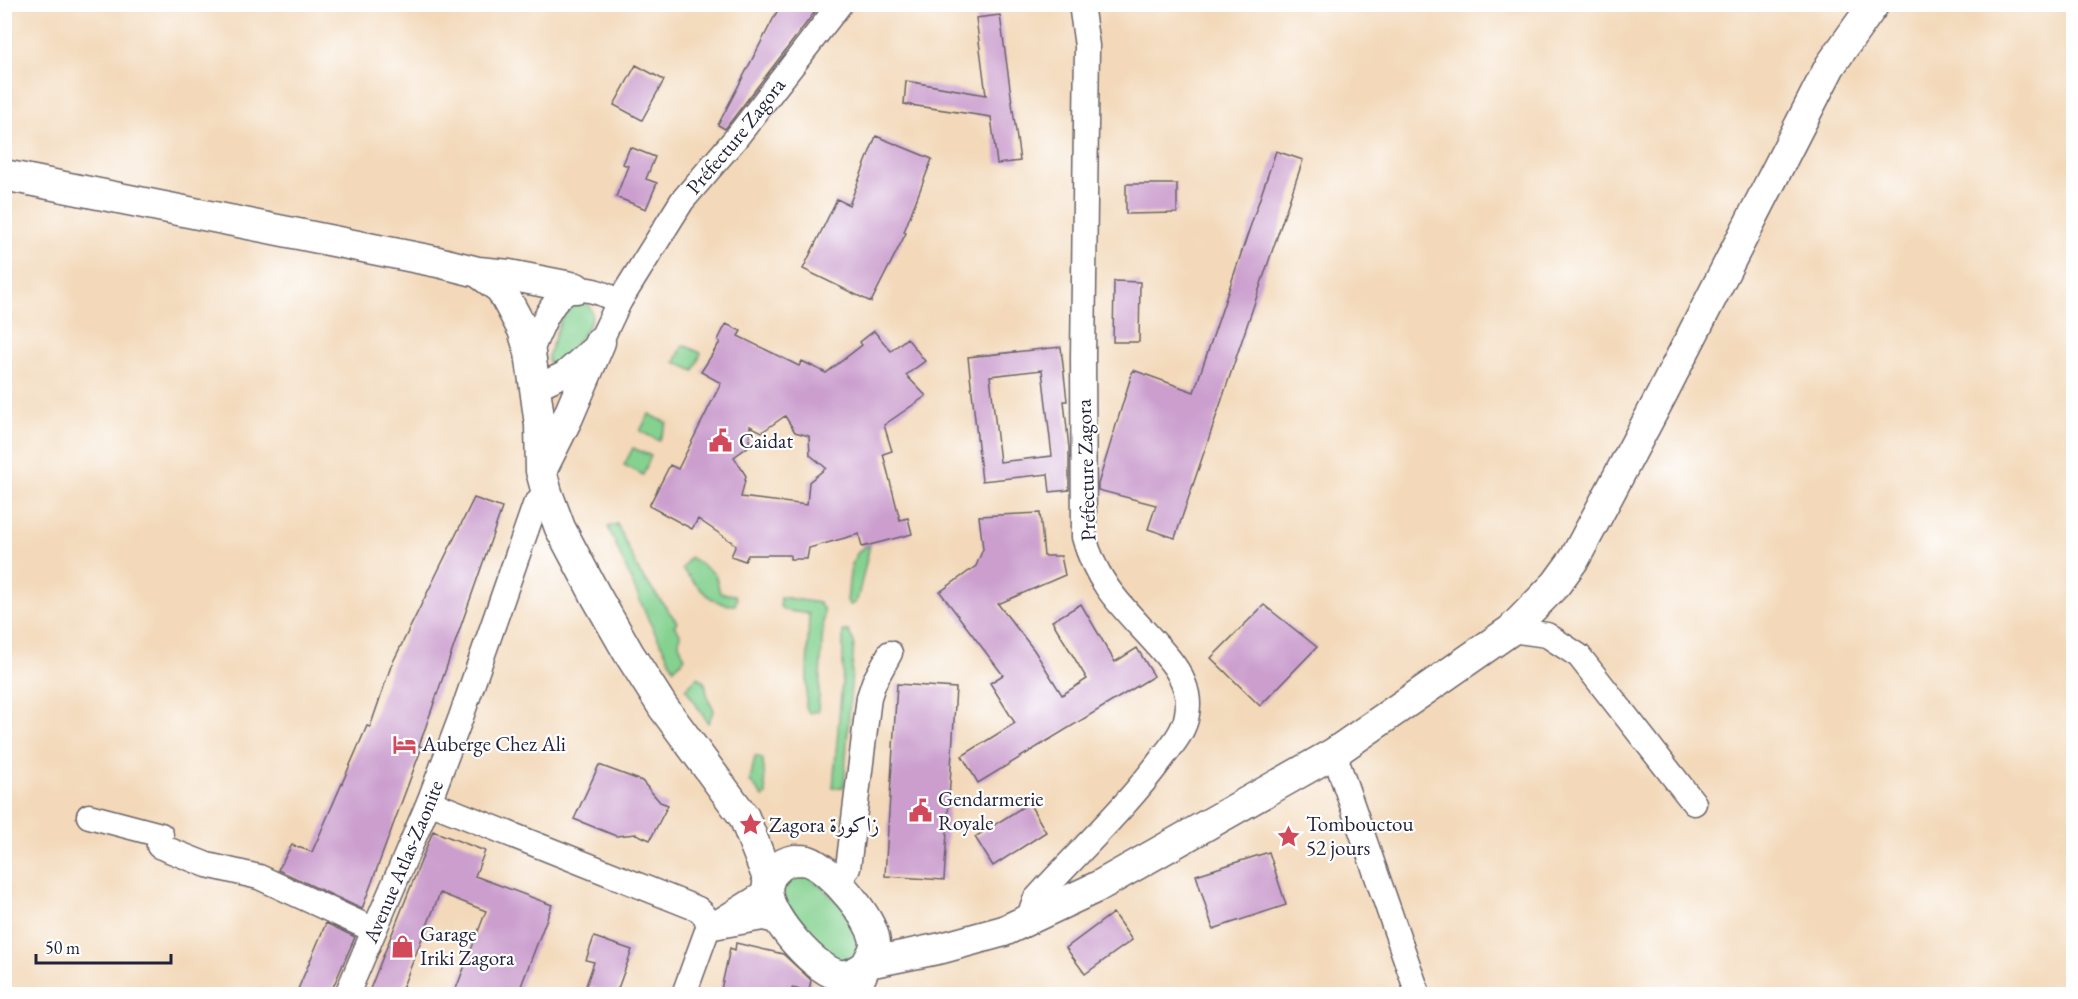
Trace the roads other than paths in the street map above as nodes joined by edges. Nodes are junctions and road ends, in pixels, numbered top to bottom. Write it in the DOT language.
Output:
graph roads {
  1 [pos="840,4"];
  2 [pos="1081,4"];
  3 [pos="1874,4"];
  4 [pos="4,175"];
  5 [pos="478,272"];
  6 [pos="576,288"];
  7 [pos="619,302"];
  8 [pos="600,342"];
  9 [pos="530,353"];
  10 [pos="535,388"];
  11 [pos="544,482"];
  12 [pos="1511,630"];
  13 [pos="890,653"];
  14 [pos="1334,753"];
  15 [pos="429,802"];
  16 [pos="1694,803"];
  17 [pos="89,816"];
  18 [pos="744,817"];
  19 [pos="803,860"];
  20 [pos="837,883"];
  21 [pos="768,886"];
  22 [pos="1035,918"];
  23 [pos="781,922"];
  24 [pos="708,928"];
  25 [pos="374,930"];
  26 [pos="865,965"];
  27 [pos="833,984"];
  28 [pos="347,994"];
  29 [pos="684,994"];
  30 [pos="1419,994"];
  1 -- 7 [label="street, Préfecture Zagora"];
  2 -- 22 [label="street, Préfecture Zagora"];
  3 -- 12 [label="main road"];
  4 -- 5 [label="main road"];
  5 -- 6 [label="main road"];
  5 -- 9 [label="main road"];
  6 -- 7 [label="street"];
  6 -- 9 [label="street"];
  7 -- 8 [label="street, Préfecture Zagora"];
  8 -- 10 [label="street"];
  8 -- 11 [label="main road"];
  9 -- 10 [label="main road"];
  10 -- 11 [label="main road"];
  11 -- 15 [label="street, Avenue Atlas-Zaonite"];
  11 -- 18 [label="main road"];
  12 -- 14 [label="main road"];
  12 -- 16 [label="street"];
  13 -- 20 [label="street"];
  14 -- 22 [label="main road"];
  14 -- 30 [label="street"];
  15 -- 24 [label="street"];
  15 -- 25 [label="street, Avenue Atlas-Zaonite"];
  17 -- 25 [label="street"];
  18 -- 19 [label="main road"];
  18 -- 21 [label="main road"];
  19 -- 20 [label="main road"];
  19 -- 21 [label="main road"];
  20 -- 26 [label="main road"];
  21 -- 23 [label="main road"];
  21 -- 24 [label="street"];
  22 -- 26 [label="main road"];
  23 -- 24 [label="street"];
  23 -- 27 [label="main road"];
  24 -- 29 [label="street"];
  25 -- 28 [label="street, Avenue Atlas-Zaonite"];
  26 -- 27 [label="main road"];
}
